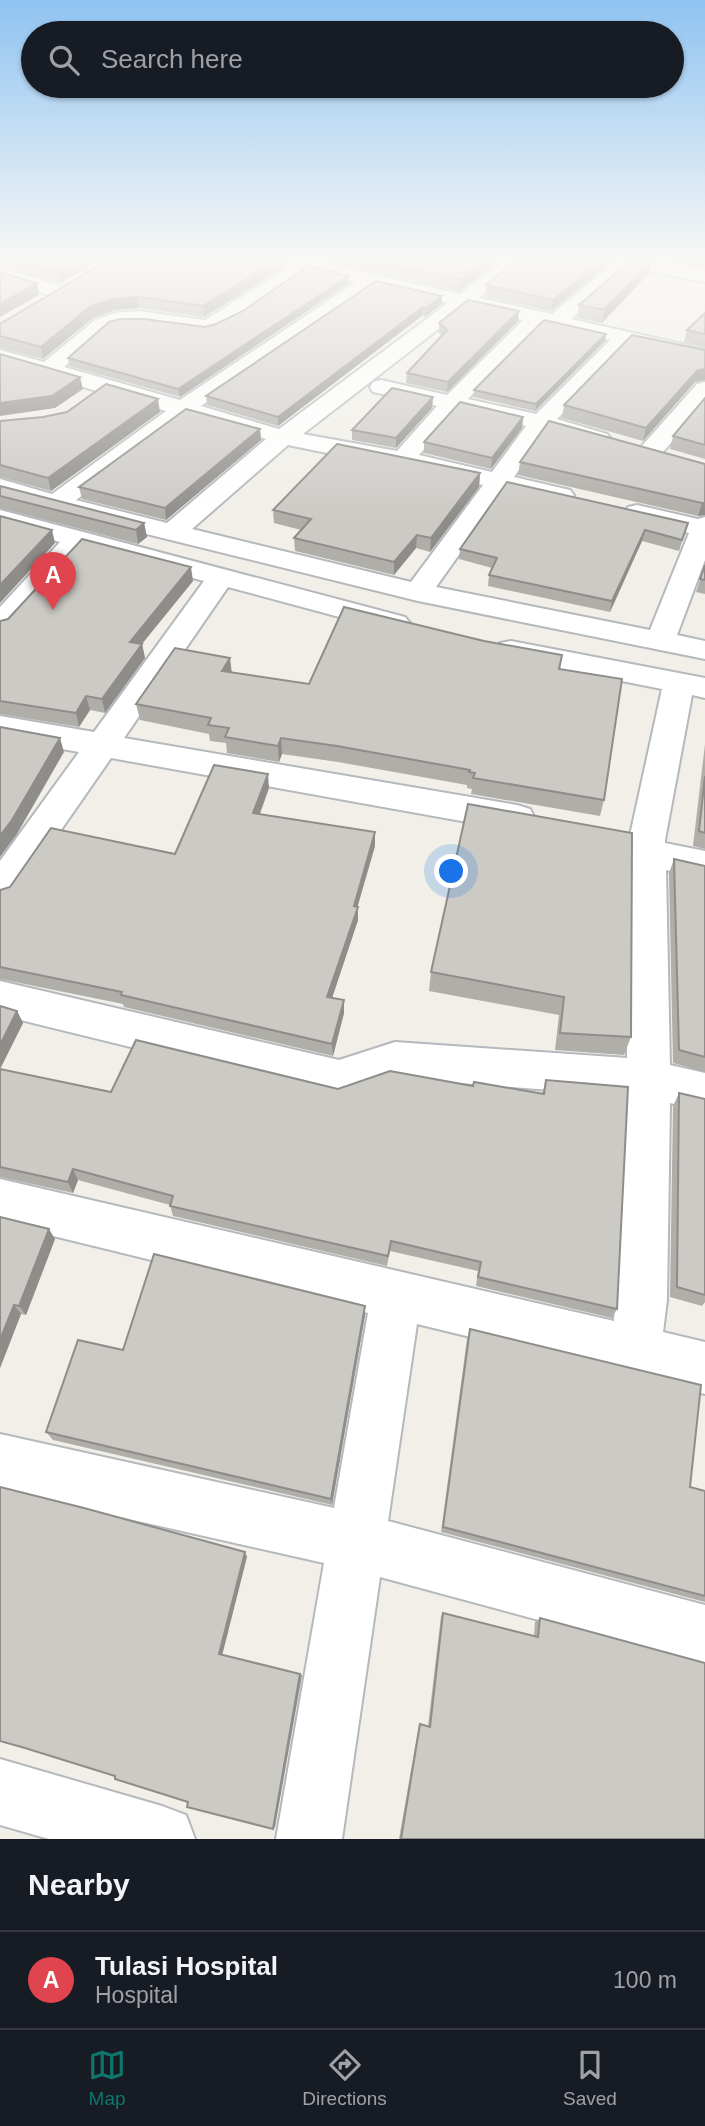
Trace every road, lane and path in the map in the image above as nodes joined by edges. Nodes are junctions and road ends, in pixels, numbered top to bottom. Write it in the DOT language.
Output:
graph roads {
  1 [pos="75,347"];
  2 [pos="275,347"];
  3 [pos="403,347"];
  4 [pos="516,347"];
  5 [pos="614,347"];
  6 [pos="671,347"];
  7 [pos="705,355"];
  8 [pos="0,356"];
  9 [pos="49,369"];
  10 [pos="359,382"];
  11 [pos="102,387"];
  12 [pos="705,389"];
  13 [pos="452,403"];
  14 [pos="83,404"];
  15 [pos="184,409"];
  16 [pos="541,422"];
  17 [pos="283,437"];
  18 [pos="403,459"];
  19 [pos="499,481"];
  20 [pos="0,487"];
  21 [pos="589,502"];
  22 [pos="54,503"];
  23 [pos="614,508"];
  24 [pos="0,518"];
  25 [pos="704,527"];
  26 [pos="173,532"];
  27 [pos="78,539"];
  28 [pos="220,577"];
  29 [pos="418,592"];
  30 [pos="0,625"];
  31 [pos="425,631"];
  32 [pos="660,641"];
  33 [pos="490,646"];
  34 [pos="705,650"];
  35 [pos="692,686"];
  36 [pos="0,727"];
  37 [pos="99,746"];
  38 [pos="551,824"];
  39 [pos="638,843"];
  40 [pos="705,865"];
  41 [pos="0,889"];
  42 [pos="0,998"];
  43 [pos="649,1079"];
  44 [pos="705,1091"];
  45 [pos="0,1201"];
  46 [pos="396,1297"];
  47 [pos="635,1352"];
  48 [pos="705,1368"];
  49 [pos="0,1462"];
  50 [pos="357,1542"];
  51 [pos="705,1635"];
  52 [pos="0,1792"];
  53 [pos="162,1839"];
  54 [pos="309,1839"];
  1 -- 9 [label="street"];
  2 -- 15 [label="street"];
  3 -- 10 [label="street"];
  4 -- 13 [label="street"];
  5 -- 16 [label="street"];
  6 -- 7 [label="street"];
  8 -- 9 [label="street"];
  9 -- 11 [label="street"];
  10 -- 13 [label="street"];
  10 -- 17 [label="street"];
  11 -- 14 [label="street"];
  11 -- 15 [label="street"];
  12 -- 16 [label="street"];
  13 -- 16 [label="street"];
  13 -- 18 [label="street"];
  15 -- 17 [label="street"];
  15 -- 22 [label="street"];
  16 -- 19 [label="street"];
  17 -- 18 [label="street"];
  17 -- 26 [label="street"];
  18 -- 19 [label="street"];
  19 -- 21 [label="street"];
  19 -- 29 [label="street"];
  20 -- 22 [label="street"];
  22 -- 26 [label="street"];
  23 -- 25 [label="street"];
  24 -- 27 [label="street"];
  25 -- 32 [label="street"];
  26 -- 29 [label="street"];
  27 -- 28 [label="street"];
  27 -- 30 [label="street"];
  28 -- 31 [label="street"];
  28 -- 37 [label="street"];
  29 -- 32 [label="street"];
  32 -- 34 [label="street"];
  33 -- 35 [label="street"];
  35 -- 39 [label="street"];
  36 -- 37 [label="street"];
  37 -- 38 [label="street"];
  37 -- 41 [label="street"];
  39 -- 40 [label="street"];
  39 -- 43 [label="street"];
  42 -- 43 [label="street"];
  43 -- 44 [label="street"];
  43 -- 47 [label="street"];
  45 -- 46 [label="street"];
  46 -- 47 [label="street"];
  46 -- 50 [label="street"];
  47 -- 48 [label="street"];
  49 -- 50 [label="street"];
  50 -- 51 [label="street"];
  50 -- 54 [label="street"];
  52 -- 53 [label="street"];
}
